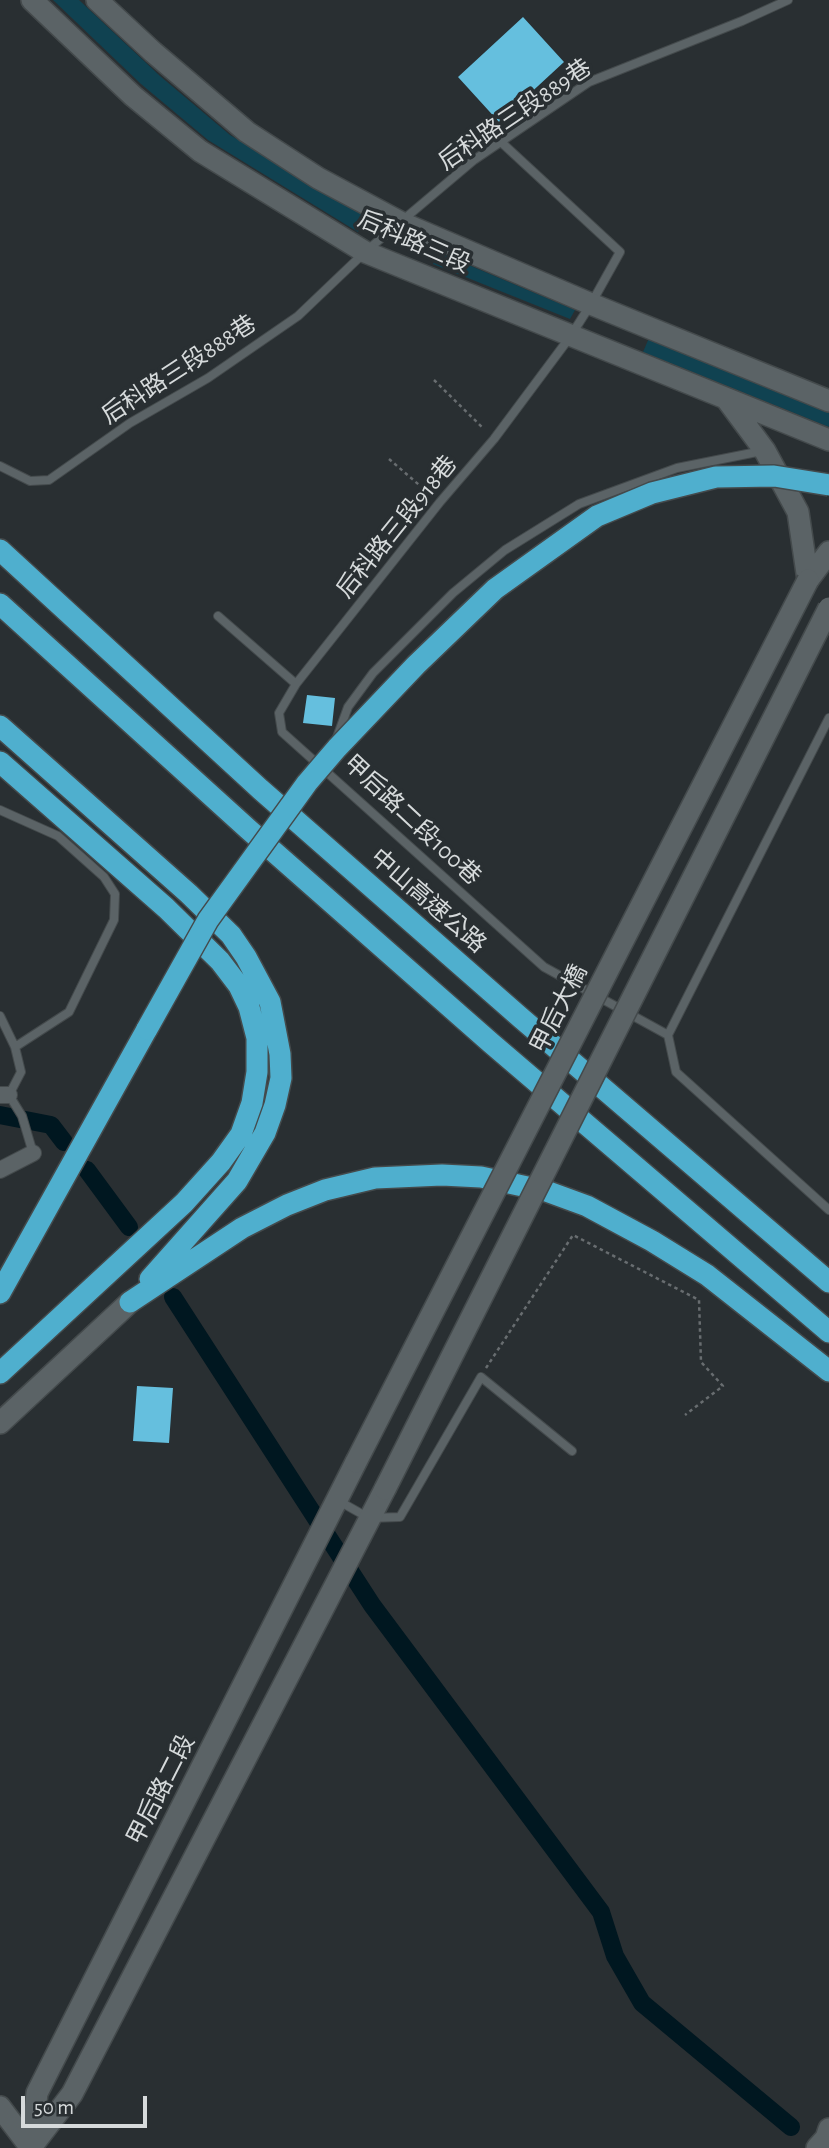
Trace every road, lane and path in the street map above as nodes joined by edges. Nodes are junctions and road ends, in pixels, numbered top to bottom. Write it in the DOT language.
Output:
graph roads {
  1 [pos="32,0"];
  2 [pos="97,0"];
  3 [pos="788,0"];
  4 [pos="501,142"];
  5 [pos="402,223"];
  6 [pos="365,253"];
  7 [pos="592,304"];
  8 [pos="570,337"];
  9 [pos="434,380"];
  10 [pos="727,400"];
  11 [pos="829,401"];
  12 [pos="494,439"];
  13 [pos="829,440"];
  14 [pos="765,451"];
  15 [pos="389,459"];
  16 [pos="0,466"];
  17 [pos="829,485"];
  18 [pos="440,502"];
  19 [pos="0,550"];
  20 [pos="829,552"];
  21 [pos="808,580"];
  22 [pos="0,604"];
  23 [pos="829,608"];
  24 [pos="218,616"];
  25 [pos="296,684"];
  26 [pos="829,718"];
  27 [pos="0,726"];
  28 [pos="0,762"];
  29 [pos="327,763"];
  30 [pos="0,810"];
  31 [pos="0,1016"];
  32 [pos="668,1035"];
  33 [pos="15,1047"];
  34 [pos="5,1095"];
  35 [pos="33,1153"];
  36 [pos="0,1170"];
  37 [pos="829,1210"];
  38 [pos="829,1282"];
  39 [pos="0,1293"];
  40 [pos="130,1302"];
  41 [pos="829,1332"];
  42 [pos="829,1371"];
  43 [pos="0,1373"];
  44 [pos="481,1377"];
  45 [pos="685,1415"];
  46 [pos="0,1423"];
  47 [pos="572,1451"];
  48 [pos="356,1462"];
  49 [pos="337,1500"];
  50 [pos="369,1518"];
  51 [pos="0,2107"];
  52 [pos="0,2129"];
  53 [pos="829,2129"];
  54 [pos="31,2148"];
  55 [pos="817,2148"];
  1 -- 6 [label="main road, 后科路三段"];
  2 -- 5 [label="main road, 后科路三段"];
  3 -- 4 [label="lane, 后科路三段889巷"];
  4 -- 5 [label="lane, 后科路三段889巷"];
  4 -- 7 [label="lane, 后科路三段918巷"];
  5 -- 6 [label="lane, 后科路三段889巷"];
  5 -- 7 [label="main road, 后科路三段"];
  6 -- 8 [label="main road, 后科路三段"];
  6 -- 16 [label="lane, 后科路三段888巷"];
  7 -- 8 [label="lane, 后科路三段918巷"];
  7 -- 11 [label="main road, 后科路三段"];
  8 -- 10 [label="main road, 后科路三段"];
  8 -- 12 [label="lane, 后科路三段918巷"];
  9 -- 12 [label="path"];
  10 -- 13 [label="main road, 后科路三段"];
  10 -- 14 [label="main road"];
  12 -- 18 [label="lane, 后科路三段918巷"];
  14 -- 21 [label="main road"];
  14 -- 29 [label="lane, 甲后路二段100巷"];
  15 -- 18 [label="path"];
  17 -- 29 [label="highway, bridge"];
  18 -- 25 [label="lane, 后科路三段918巷"];
  19 -- 38 [label="highway, 中山高速公路"];
  20 -- 21 [label="main road"];
  21 -- 48 [label="main road, 甲后大橋, bridge"];
  22 -- 41 [label="highway"];
  23 -- 50 [label="main road, bridge"];
  24 -- 25 [label="lane"];
  25 -- 29 [label="lane, 后科路三段918巷"];
  26 -- 32 [label="lane"];
  27 -- 40 [label="highway"];
  28 -- 43 [label="highway"];
  29 -- 32 [label="lane, 甲后路二段100巷"];
  29 -- 39 [label="highway, bridge"];
  30 -- 33 [label="lane"];
  31 -- 33 [label="lane"];
  32 -- 37 [label="lane"];
  33 -- 34 [label="lane"];
  34 -- 35 [label="lane"];
  35 -- 36 [label="street"];
  40 -- 42 [label="highway"];
  40 -- 46 [label="main road"];
  44 -- 45 [label="path"];
  44 -- 47 [label="lane"];
  44 -- 50 [label="lane"];
  48 -- 49 [label="main road, 甲后路二段"];
  49 -- 50 [label="lane"];
  49 -- 54 [label="main road, 甲后路二段"];
  50 -- 54 [label="main road"];
  51 -- 54 [label="main road"];
  52 -- 54 [label="main road"];
  53 -- 55 [label="main road"];
}
